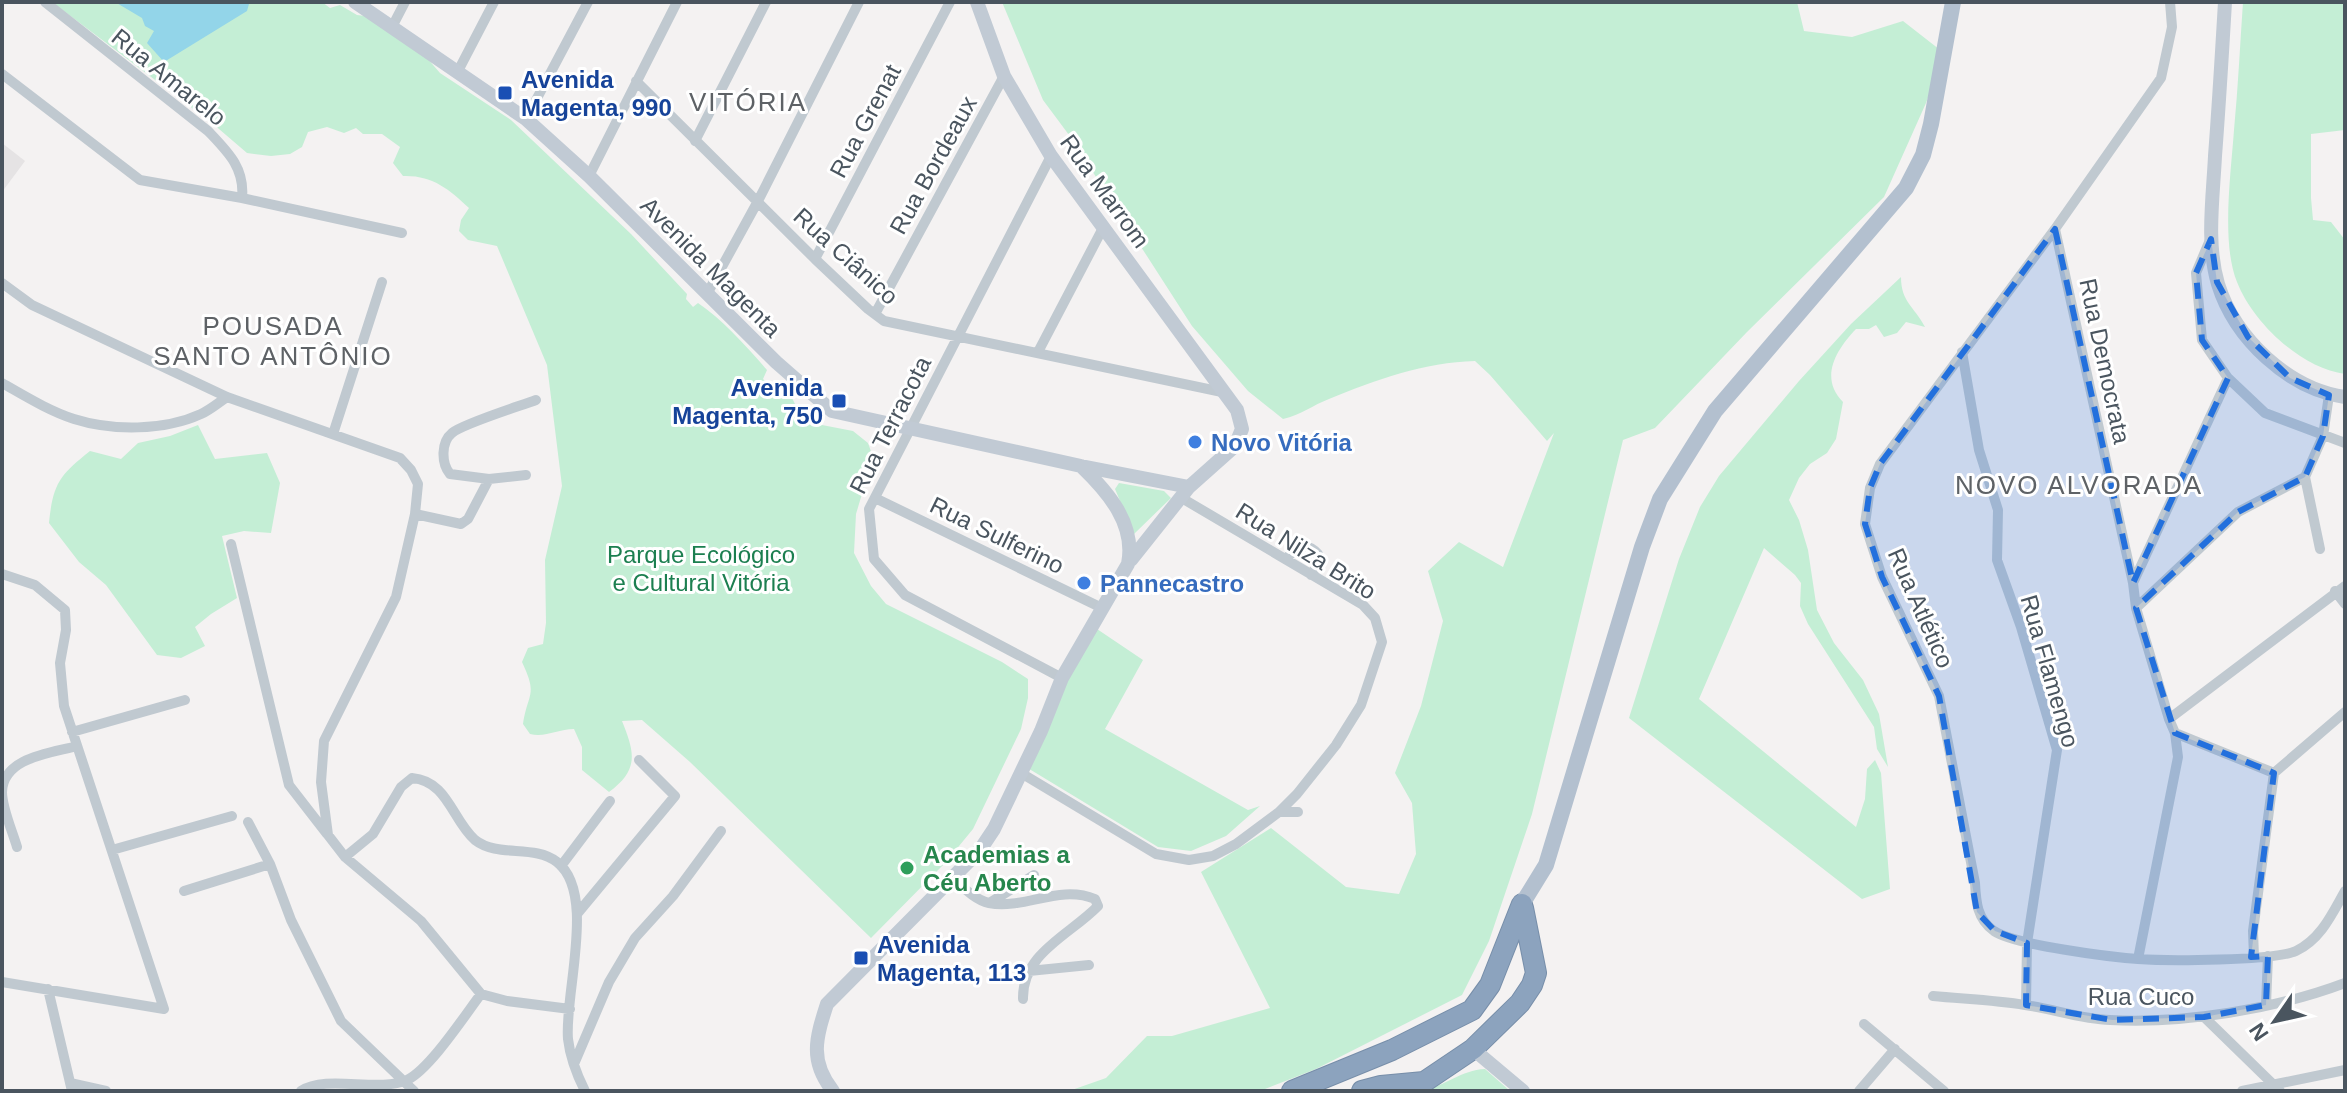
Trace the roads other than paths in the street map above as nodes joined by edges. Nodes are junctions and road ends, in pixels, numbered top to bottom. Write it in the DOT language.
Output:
graph roads {
  1 [pos="45,2"];
  2 [pos="355,2"];
  3 [pos="405,2"];
  4 [pos="494,2"];
  5 [pos="588,2"];
  6 [pos="677,2"];
  7 [pos="766,2"];
  8 [pos="859,2"];
  9 [pos="950,2"];
  10 [pos="977,2"];
  11 [pos="1953,2"];
  12 [pos="2170,2"];
  13 [pos="2225,2"];
  14 [pos="392,27"];
  15 [pos="457,73"];
  16 [pos="2,74"];
  17 [pos="1004,76"];
  18 [pos="636,81"];
  19 [pos="526,119"];
  20 [pos="695,141"];
  21 [pos="1051,156"];
  22 [pos="589,176"];
  23 [pos="242,198"];
  24 [pos="758,201"];
  25 [pos="1104,226"];
  26 [pos="2055,229"];
  27 [pos="402,233"];
  28 [pos="2211,239"];
  29 [pos="815,259"];
  30 [pos="382,282"];
  31 [pos="2,283"];
  32 [pos="707,294"];
  33 [pos="875,314"];
  34 [pos="957,336"];
  35 [pos="1038,352"];
  36 [pos="1962,352"];
  37 [pos="2228,378"];
  38 [pos="2,383"];
  39 [pos="1222,392"];
  40 [pos="2329,395"];
  41 [pos="227,397"];
  42 [pos="2345,397"];
  43 [pos="536,400"];
  44 [pos="911,428"];
  45 [pos="333,434"];
  46 [pos="2323,436"];
  47 [pos="2345,443"];
  48 [pos="1081,466"];
  49 [pos="1115,472"];
  50 [pos="526,475"];
  51 [pos="2305,477"];
  52 [pos="489,479"];
  53 [pos="1103,487"];
  54 [pos="1184,492"];
  55 [pos="875,498"];
  56 [pos="415,514"];
  57 [pos="231,544"];
  58 [pos="2320,549"];
  59 [pos="1286,559"];
  60 [pos="1128,564"];
  61 [pos="2,574"];
  62 [pos="1311,575"];
  63 [pos="2133,583"];
  64 [pos="2340,589"];
  65 [pos="2345,604"];
  66 [pos="1102,608"];
  67 [pos="2136,608"];
  68 [pos="1062,678"];
  69 [pos="185,700"];
  70 [pos="2345,712"];
  71 [pos="2169,719"];
  72 [pos="72,732"];
  73 [pos="2175,733"];
  74 [pos="77,746"];
  75 [pos="639,760"];
  76 [pos="1021,773"];
  77 [pos="2274,773"];
  78 [pos="610,801"];
  79 [pos="1279,812"];
  80 [pos="1298,812"];
  81 [pos="232,816"];
  82 [pos="248,822"];
  83 [pos="721,831"];
  84 [pos="328,835"];
  85 [pos="17,847"];
  86 [pos="112,850"];
  87 [pos="345,857"];
  88 [pos="270,864"];
  89 [pos="561,866"];
  90 [pos="1034,875"];
  91 [pos="953,878"];
  92 [pos="184,891"];
  93 [pos="2345,891"];
  94 [pos="989,903"];
  95 [pos="1522,904"];
  96 [pos="577,914"];
  97 [pos="2027,943"];
  98 [pos="2268,956"];
  99 [pos="2254,957"];
  100 [pos="2138,959"];
  101 [pos="1089,965"];
  102 [pos="1029,971"];
  103 [pos="2,982"];
  104 [pos="2345,983"];
  105 [pos="1490,985"];
  106 [pos="48,989"];
  107 [pos="481,994"];
  108 [pos="1933,996"];
  109 [pos="1023,999"];
  110 [pos="1520,1003"];
  111 [pos="2026,1005"];
  112 [pos="2266,1005"];
  113 [pos="570,1009"];
  114 [pos="2204,1017"];
  115 [pos="1864,1024"];
  116 [pos="1473,1049"];
  117 [pos="1895,1049"];
  118 [pos="574,1064"];
  119 [pos="2345,1070"];
  120 [pos="406,1081"];
  121 [pos="71,1087"];
  122 [pos="2276,1087"];
  123 [pos="106,1091"];
  124 [pos="301,1091"];
  125 [pos="414,1091"];
  126 [pos="585,1091"];
  127 [pos="833,1091"];
  128 [pos="1292,1091"];
  129 [pos="1362,1091"];
  130 [pos="1523,1091"];
  131 [pos="1859,1091"];
  132 [pos="1944,1091"];
  133 [pos="2242,1091"];
  1 -- 23 [label="street, Rua Amarelo"];
  2 -- 14 [label="street, Avenida Magenta"];
  3 -- 14 [label="street"];
  4 -- 15 [label="street"];
  5 -- 19 [label="street"];
  6 -- 18 [label="street"];
  7 -- 20 [label="street"];
  8 -- 24 [label="street"];
  9 -- 29 [label="street, Rua Grenat"];
  10 -- 17 [label="street, Rua Marrom"];
  11 -- 95 [label="main road"];
  12 -- 26 [label="street, Rua Atlético"];
  13 -- 28 [label="street"];
  14 -- 15 [label="street, Avenida Magenta"];
  15 -- 19 [label="street, Avenida Magenta"];
  16 -- 23 [label="street"];
  17 -- 21 [label="street, Rua Marrom"];
  17 -- 33 [label="street, Rua Bordeaux"];
  18 -- 20 [label="street, Rua Ciânico"];
  18 -- 22 [label="street"];
  19 -- 22 [label="street, Avenida Magenta"];
  20 -- 24 [label="street, Rua Ciânico"];
  21 -- 25 [label="street, Rua Marrom"];
  21 -- 34 [label="street, Rua Terracota"];
  22 -- 32 [label="street, Avenida Magenta"];
  23 -- 27 [label="street"];
  24 -- 29 [label="street, Rua Ciânico"];
  24 -- 32 [label="street"];
  25 -- 35 [label="street"];
  25 -- 39 [label="street, Rua Marrom"];
  26 -- 36 [label="street, Rua Atlético"];
  26 -- 63 [label="street, Rua Democrata"];
  28 -- 37 [label="street"];
  28 -- 40 [label="street"];
  29 -- 33 [label="street, Rua Ciânico"];
  30 -- 45 [label="street"];
  31 -- 41 [label="street"];
  32 -- 44 [label="street, Avenida Magenta"];
  33 -- 34 [label="street, Rua Ciânico"];
  34 -- 35 [label="street, Rua Ciânico"];
  34 -- 44 [label="street, Rua Terracota"];
  35 -- 39 [label="street, Rua Ciânico"];
  36 -- 97 [label="street, Rua Flamengo"];
  36 -- 97 [label="street, Rua Atlético"];
  37 -- 46 [label="street"];
  37 -- 63 [label="street"];
  38 -- 41 [label="street"];
  39 -- 54 [label="street, Rua Marrom"];
  40 -- 42 [label="street"];
  40 -- 46 [label="street"];
  41 -- 45 [label="street"];
  43 -- 52 [label="street"];
  44 -- 48 [label="street, Avenida Magenta"];
  44 -- 55 [label="street, Rua Terracota"];
  45 -- 56 [label="street"];
  46 -- 47 [label="street"];
  46 -- 51 [label="street"];
  48 -- 49 [label="street, Avenida Magenta"];
  48 -- 53 [label="street"];
  49 -- 53 [label="street"];
  49 -- 54 [label="street, Avenida Magenta"];
  50 -- 52 [label="street"];
  51 -- 58 [label="street"];
  51 -- 67 [label="street"];
  52 -- 56 [label="street"];
  53 -- 60 [label="street"];
  54 -- 59 [label="street, Rua Nilza Brito"];
  54 -- 60 [label="street"];
  55 -- 66 [label="street, Rua Sulferino"];
  55 -- 68 [label="street, Rua Terracota"];
  56 -- 84 [label="street"];
  57 -- 84 [label="street"];
  59 -- 62 [label="street, Rua Nilza Brito"];
  59 -- 62 [label="street"];
  60 -- 66 [label="street"];
  61 -- 72 [label="street"];
  62 -- 79 [label="street, Rua Nilza Brito"];
  63 -- 67 [label="street, Rua Democrata"];
  64 -- 65 [label="street"];
  64 -- 71 [label="street"];
  66 -- 68 [label="street"];
  67 -- 71 [label="street, Rua Democrata"];
  68 -- 76 [label="street"];
  69 -- 72 [label="street"];
  70 -- 77 [label="street"];
  71 -- 73 [label="street, Rua Democrata"];
  72 -- 74 [label="street"];
  73 -- 77 [label="street"];
  73 -- 100 [label="street"];
  74 -- 85 [label="street"];
  74 -- 86 [label="street"];
  75 -- 96 [label="street"];
  76 -- 79 [label="street, Rua Nilza Brito"];
  76 -- 91 [label="street"];
  77 -- 99 [label="street"];
  78 -- 89 [label="street"];
  79 -- 80 [label="street"];
  81 -- 86 [label="street"];
  82 -- 88 [label="street"];
  83 -- 118 [label="street"];
  84 -- 87 [label="street"];
  86 -- 106 [label="street"];
  87 -- 89 [label="street"];
  87 -- 107 [label="street"];
  88 -- 92 [label="street"];
  88 -- 120 [label="street"];
  89 -- 96 [label="street"];
  90 -- 94 [label="street"];
  91 -- 94 [label="street"];
  91 -- 127 [label="street"];
  93 -- 98 [label="street, Rua Atlético"];
  94 -- 102 [label="street"];
  95 -- 105 [label="highway"];
  95 -- 110 [label="highway"];
  96 -- 113 [label="street"];
  97 -- 100 [label="street, Rua Atlético"];
  97 -- 111 [label="street, Rua Flamengo"];
  98 -- 99 [label="street, Rua Atlético"];
  98 -- 112 [label="street"];
  99 -- 100 [label="street, Rua Atlético"];
  101 -- 102 [label="street"];
  102 -- 109 [label="street"];
  103 -- 106 [label="street"];
  104 -- 112 [label="street, Rua Cuco"];
  105 -- 110 [label="highway"];
  105 -- 128 [label="highway"];
  106 -- 121 [label="street"];
  107 -- 113 [label="street"];
  107 -- 120 [label="street"];
  108 -- 111 [label="street, Rua Cuco"];
  110 -- 116 [label="highway"];
  111 -- 114 [label="street, Rua Cuco"];
  112 -- 114 [label="street, Rua Cuco"];
  113 -- 118 [label="street"];
  114 -- 122 [label="street"];
  115 -- 117 [label="street"];
  116 -- 129 [label="highway"];
  116 -- 130 [label="street"];
  117 -- 131 [label="street"];
  117 -- 132 [label="street"];
  118 -- 126 [label="street"];
  119 -- 122 [label="street"];
  120 -- 124 [label="street"];
  120 -- 125 [label="street"];
  121 -- 123 [label="street"];
  122 -- 133 [label="street"];
}
